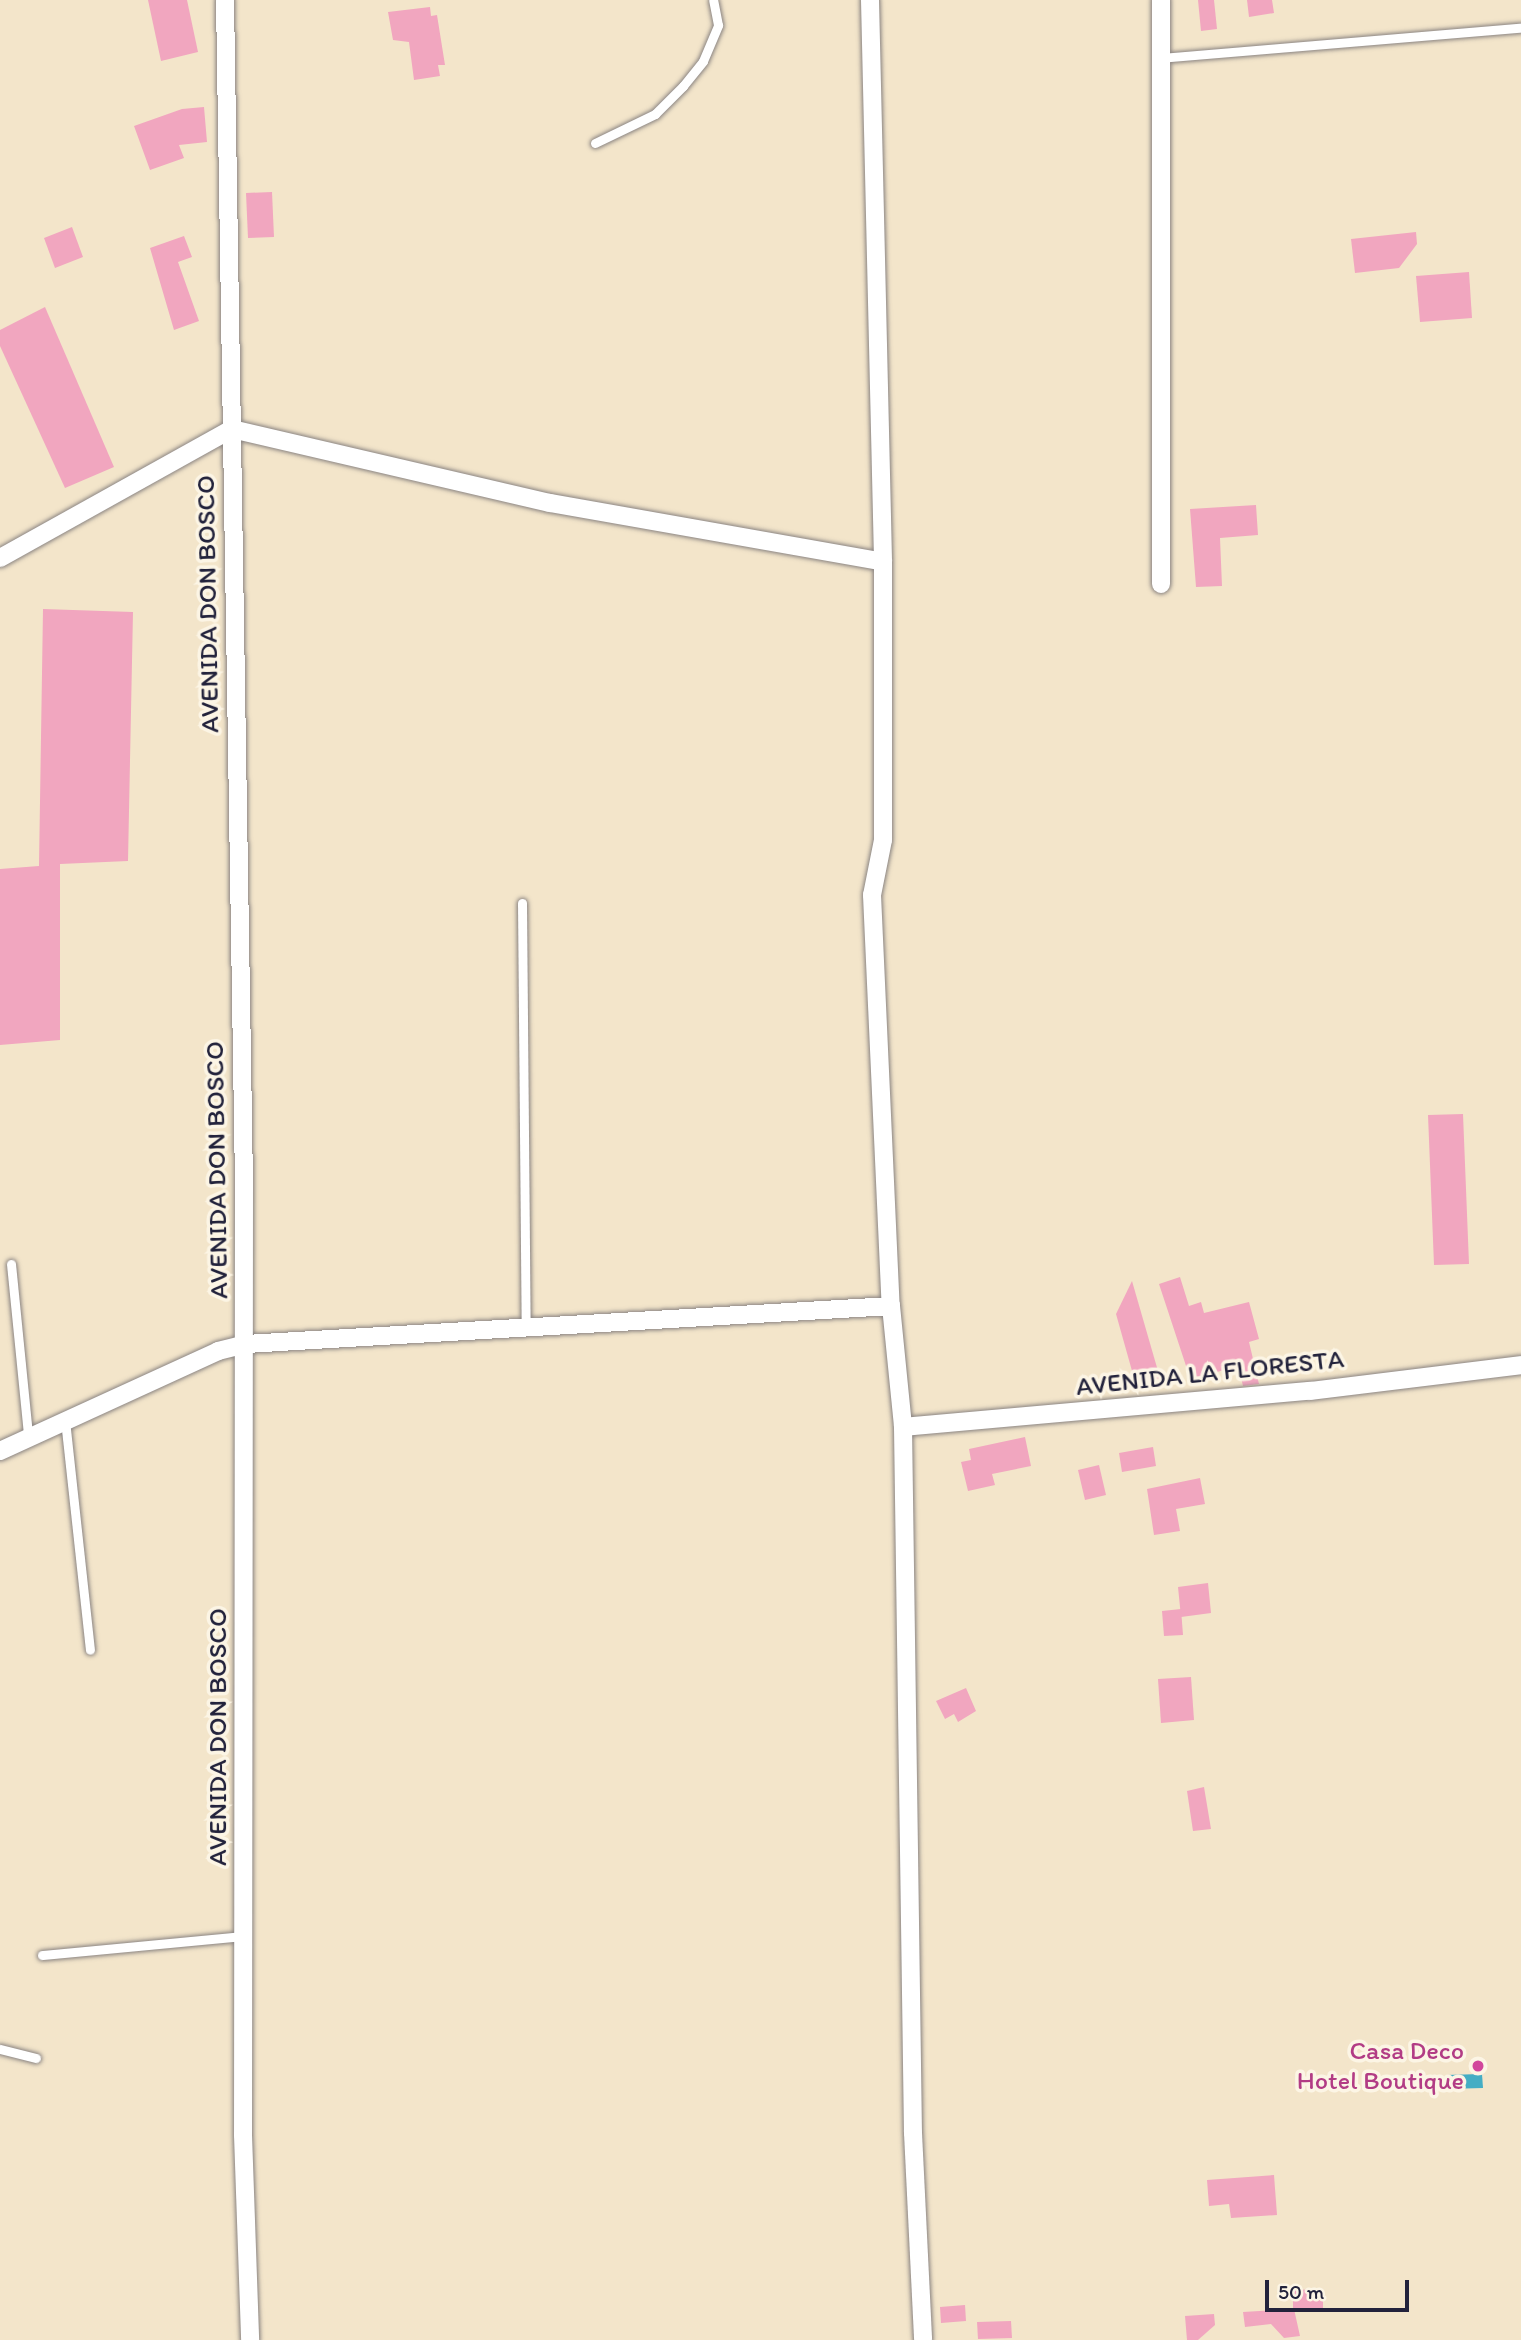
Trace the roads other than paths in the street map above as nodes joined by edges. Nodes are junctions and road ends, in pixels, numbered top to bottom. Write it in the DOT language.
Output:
graph roads {
  1 [pos="225,0"];
  2 [pos="713,0"];
  3 [pos="870,0"];
  4 [pos="1161,0"];
  5 [pos="1521,28"];
  6 [pos="1158,58"];
  7 [pos="595,142"];
  8 [pos="232,429"];
  9 [pos="0,558"];
  10 [pos="883,562"];
  11 [pos="1161,584"];
  12 [pos="522,903"];
  13 [pos="11,1264"];
  14 [pos="891,1306"];
  15 [pos="526,1328"];
  16 [pos="246,1344"];
  17 [pos="1521,1365"];
  18 [pos="65,1418"];
  19 [pos="903,1427"];
  20 [pos="28,1435"];
  21 [pos="0,1451"];
  22 [pos="90,1650"];
  23 [pos="243,1936"];
  24 [pos="42,1955"];
  25 [pos="0,2049"];
  26 [pos="36,2058"];
  27 [pos="250,2340"];
  28 [pos="923,2340"];
  1 -- 8 [label="street, AVENIDA DON BOSCO"];
  2 -- 7 [label="lane"];
  3 -- 10 [label="street"];
  4 -- 6 [label="street"];
  5 -- 6 [label="lane"];
  6 -- 11 [label="street"];
  8 -- 9 [label="street"];
  8 -- 10 [label="street"];
  8 -- 16 [label="street, AVENIDA DON BOSCO"];
  10 -- 14 [label="street"];
  12 -- 15 [label="lane"];
  13 -- 20 [label="lane"];
  14 -- 15 [label="street"];
  14 -- 19 [label="street"];
  15 -- 16 [label="street"];
  16 -- 18 [label="street"];
  16 -- 23 [label="street, AVENIDA DON BOSCO"];
  17 -- 19 [label="street, AVENIDA LA FLORESTA"];
  18 -- 20 [label="street"];
  18 -- 22 [label="lane"];
  19 -- 28 [label="street"];
  20 -- 21 [label="street"];
  23 -- 24 [label="lane"];
  23 -- 27 [label="street, AVENIDA DON BOSCO"];
  25 -- 26 [label="lane"];
}
